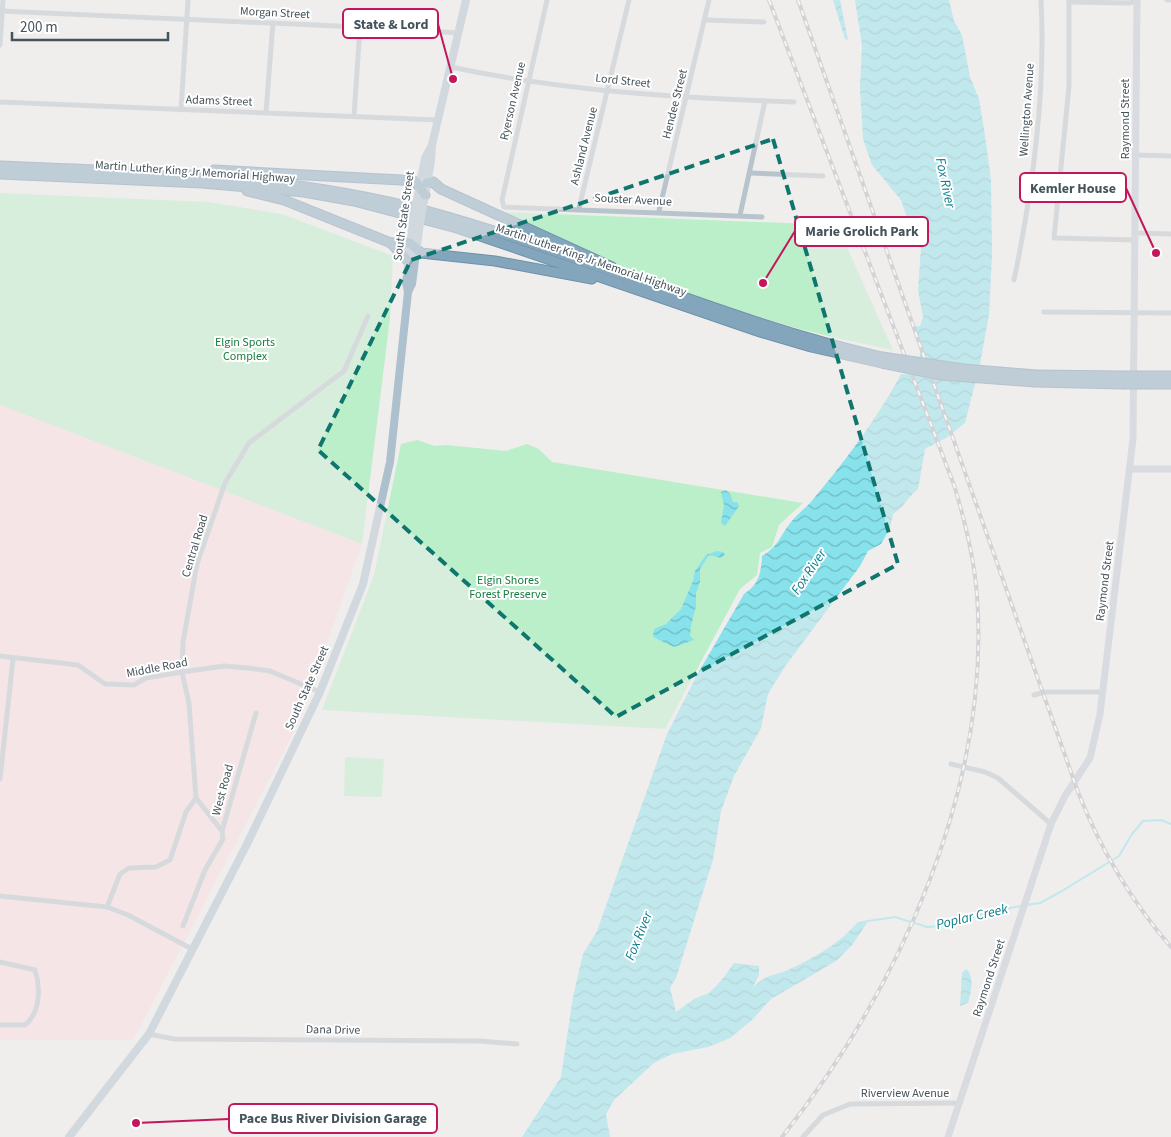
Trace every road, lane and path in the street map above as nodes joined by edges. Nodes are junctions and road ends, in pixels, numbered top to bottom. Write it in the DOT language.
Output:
graph roads {
  1 [pos="3,0"];
  2 [pos="188,0"];
  3 [pos="466,0"];
  4 [pos="547,0"];
  5 [pos="629,0"];
  6 [pos="709,0"];
  7 [pos="1041,0"];
  8 [pos="1138,0"];
  9 [pos="1069,1"];
  10 [pos="1,11"];
  11 [pos="187,19"];
  12 [pos="706,20"];
  13 [pos="764,22"];
  14 [pos="273,23"];
  15 [pos="360,27"];
  16 [pos="458,33"];
  17 [pos="0,45"];
  18 [pos="451,67"];
  19 [pos="528,81"];
  20 [pos="608,90"];
  21 [pos="687,98"];
  22 [pos="765,101"];
  23 [pos="0,102"];
  24 [pos="794,102"];
  25 [pos="181,110"];
  26 [pos="266,112"];
  27 [pos="354,116"];
  28 [pos="438,120"];
  29 [pos="1136,156"];
  30 [pos="1171,156"];
  31 [pos="0,166"];
  32 [pos="99,170"];
  33 [pos="0,174"];
  34 [pos="750,174"];
  35 [pos="823,176"];
  36 [pos="202,182"];
  37 [pos="422,184"];
  38 [pos="425,194"];
  39 [pos="419,205"];
  40 [pos="504,207"];
  41 [pos="579,208"];
  42 [pos="659,211"];
  43 [pos="740,215"];
  44 [pos="762,216"];
  45 [pos="1171,234"];
  46 [pos="1136,237"];
  47 [pos="390,243"];
  48 [pos="414,246"];
  49 [pos="408,261"];
  50 [pos="1014,280"];
  51 [pos="662,290"];
  52 [pos="408,292"];
  53 [pos="669,300"];
  54 [pos="1044,312"];
  55 [pos="1135,313"];
  56 [pos="1171,313"];
  57 [pos="368,316"];
  58 [pos="882,360"];
  59 [pos="1171,376"];
  60 [pos="1148,380"];
  61 [pos="1171,384"];
  62 [pos="1130,469"];
  63 [pos="1171,469"];
  64 [pos="0,656"];
  65 [pos="13,659"];
  66 [pos="182,672"];
  67 [pos="320,692"];
  68 [pos="1103,692"];
  69 [pos="1034,695"];
  70 [pos="256,713"];
  71 [pos="951,764"];
  72 [pos="0,779"];
  73 [pos="196,798"];
  74 [pos="1051,824"];
  75 [pos="222,831"];
  76 [pos="0,896"];
  77 [pos="106,907"];
  78 [pos="183,926"];
  79 [pos="192,949"];
  80 [pos="0,962"];
  81 [pos="0,1025"];
  82 [pos="150,1034"];
  83 [pos="517,1044"];
  84 [pos="960,1103"];
  85 [pos="69,1137"];
  86 [pos="803,1137"];
  87 [pos="948,1137"];
  1 -- 10 [label="street"];
  2 -- 11 [label="street"];
  3 -- 16 [label="main road, South State Street"];
  4 -- 19 [label="street, Ryerson Avenue"];
  5 -- 20 [label="street, Ashland Avenue"];
  6 -- 12 [label="street, Hendee Street"];
  7 -- 50 [label="street, Wellington Avenue"];
  8 -- 9 [label="street"];
  8 -- 29 [label="street, Raymond Street"];
  9 -- 46 [label="street"];
  10 -- 11 [label="street, Morgan Street"];
  10 -- 17 [label="street"];
  11 -- 14 [label="street, Morgan Street"];
  11 -- 25 [label="street"];
  12 -- 13 [label="street"];
  12 -- 21 [label="street, Hendee Street"];
  14 -- 15 [label="street, Morgan Street"];
  14 -- 26 [label="street"];
  15 -- 16 [label="street, Morgan Street"];
  15 -- 27 [label="street"];
  16 -- 18 [label="main road, South State Street"];
  18 -- 19 [label="street, Lord Street"];
  18 -- 28 [label="main road, South State Street"];
  19 -- 20 [label="street, Lord Street"];
  19 -- 40 [label="street, Ryerson Avenue"];
  20 -- 21 [label="street, Lord Street"];
  20 -- 41 [label="street, Ashland Avenue"];
  21 -- 22 [label="street, Lord Street"];
  21 -- 42 [label="street, Hendee Street"];
  22 -- 24 [label="street, Lord Street"];
  22 -- 34 [label="street"];
  23 -- 25 [label="street, Adams Street"];
  25 -- 26 [label="street, Adams Street"];
  26 -- 27 [label="street, Adams Street"];
  27 -- 28 [label="street, Adams Street"];
  28 -- 37 [label="main road, South State Street"];
  29 -- 30 [label="street"];
  29 -- 46 [label="street, Raymond Street"];
  31 -- 32 [label="highway, Martin Luther King Jr Memorial Highway"];
  32 -- 37 [label="highway"];
  32 -- 51 [label="highway, Martin Luther King Jr Memorial Highway"];
  33 -- 36 [label="highway, Martin Luther King Jr Memorial Highway"];
  34 -- 35 [label="street"];
  34 -- 43 [label="street"];
  36 -- 47 [label="highway"];
  36 -- 53 [label="highway, Martin Luther King Jr Memorial Highway"];
  37 -- 38 [label="highway"];
  37 -- 39 [label="main road, South State Street"];
  37 -- 51 [label="highway"];
  38 -- 39 [label="main road, South State Street"];
  39 -- 48 [label="main road, South State Street, bridge"];
  40 -- 41 [label="street, Souster Avenue"];
  41 -- 42 [label="street, Souster Avenue"];
  42 -- 43 [label="street, Souster Avenue"];
  43 -- 44 [label="street, Souster Avenue"];
  45 -- 46 [label="street"];
  46 -- 55 [label="street, Raymond Street"];
  47 -- 48 [label="highway"];
  47 -- 49 [label="highway"];
  48 -- 49 [label="main road, South State Street"];
  48 -- 52 [label="main road, South State Street"];
  48 -- 53 [label="highway"];
  49 -- 52 [label="main road, South State Street"];
  51 -- 58 [label="highway, Martin Luther King Jr Memorial Highway"];
  52 -- 67 [label="main road, South State Street"];
  53 -- 58 [label="highway, Martin Luther King Jr Memorial Highway"];
  54 -- 55 [label="street"];
  55 -- 56 [label="street"];
  55 -- 62 [label="street, Raymond Street"];
  57 -- 66 [label="street, Central Road"];
  58 -- 60 [label="highway, Martin Luther King Jr Memorial Highway, bridge"];
  59 -- 60 [label="highway, Martin Luther King Jr Memorial Highway"];
  60 -- 61 [label="highway, Martin Luther King Jr Memorial Highway"];
  62 -- 63 [label="street"];
  62 -- 68 [label="street, Raymond Street"];
  64 -- 65 [label="street, Middle Road"];
  65 -- 66 [label="street, Middle Road"];
  65 -- 72 [label="street"];
  66 -- 67 [label="street, Middle Road"];
  66 -- 73 [label="street, Central Road"];
  67 -- 79 [label="main road, South State Street"];
  68 -- 69 [label="street"];
  68 -- 74 [label="street, Raymond Street"];
  70 -- 75 [label="street, West Road"];
  71 -- 74 [label="street"];
  73 -- 75 [label="street"];
  73 -- 77 [label="street"];
  74 -- 84 [label="street, Raymond Street"];
  75 -- 78 [label="street, West Road"];
  76 -- 77 [label="street"];
  77 -- 79 [label="street"];
  79 -- 82 [label="main road, South State Street"];
  80 -- 81 [label="street"];
  82 -- 83 [label="street, Dana Drive"];
  82 -- 85 [label="main road, South State Street"];
  84 -- 86 [label="street, Riverview Avenue"];
  84 -- 87 [label="street, Raymond Street"];
}
